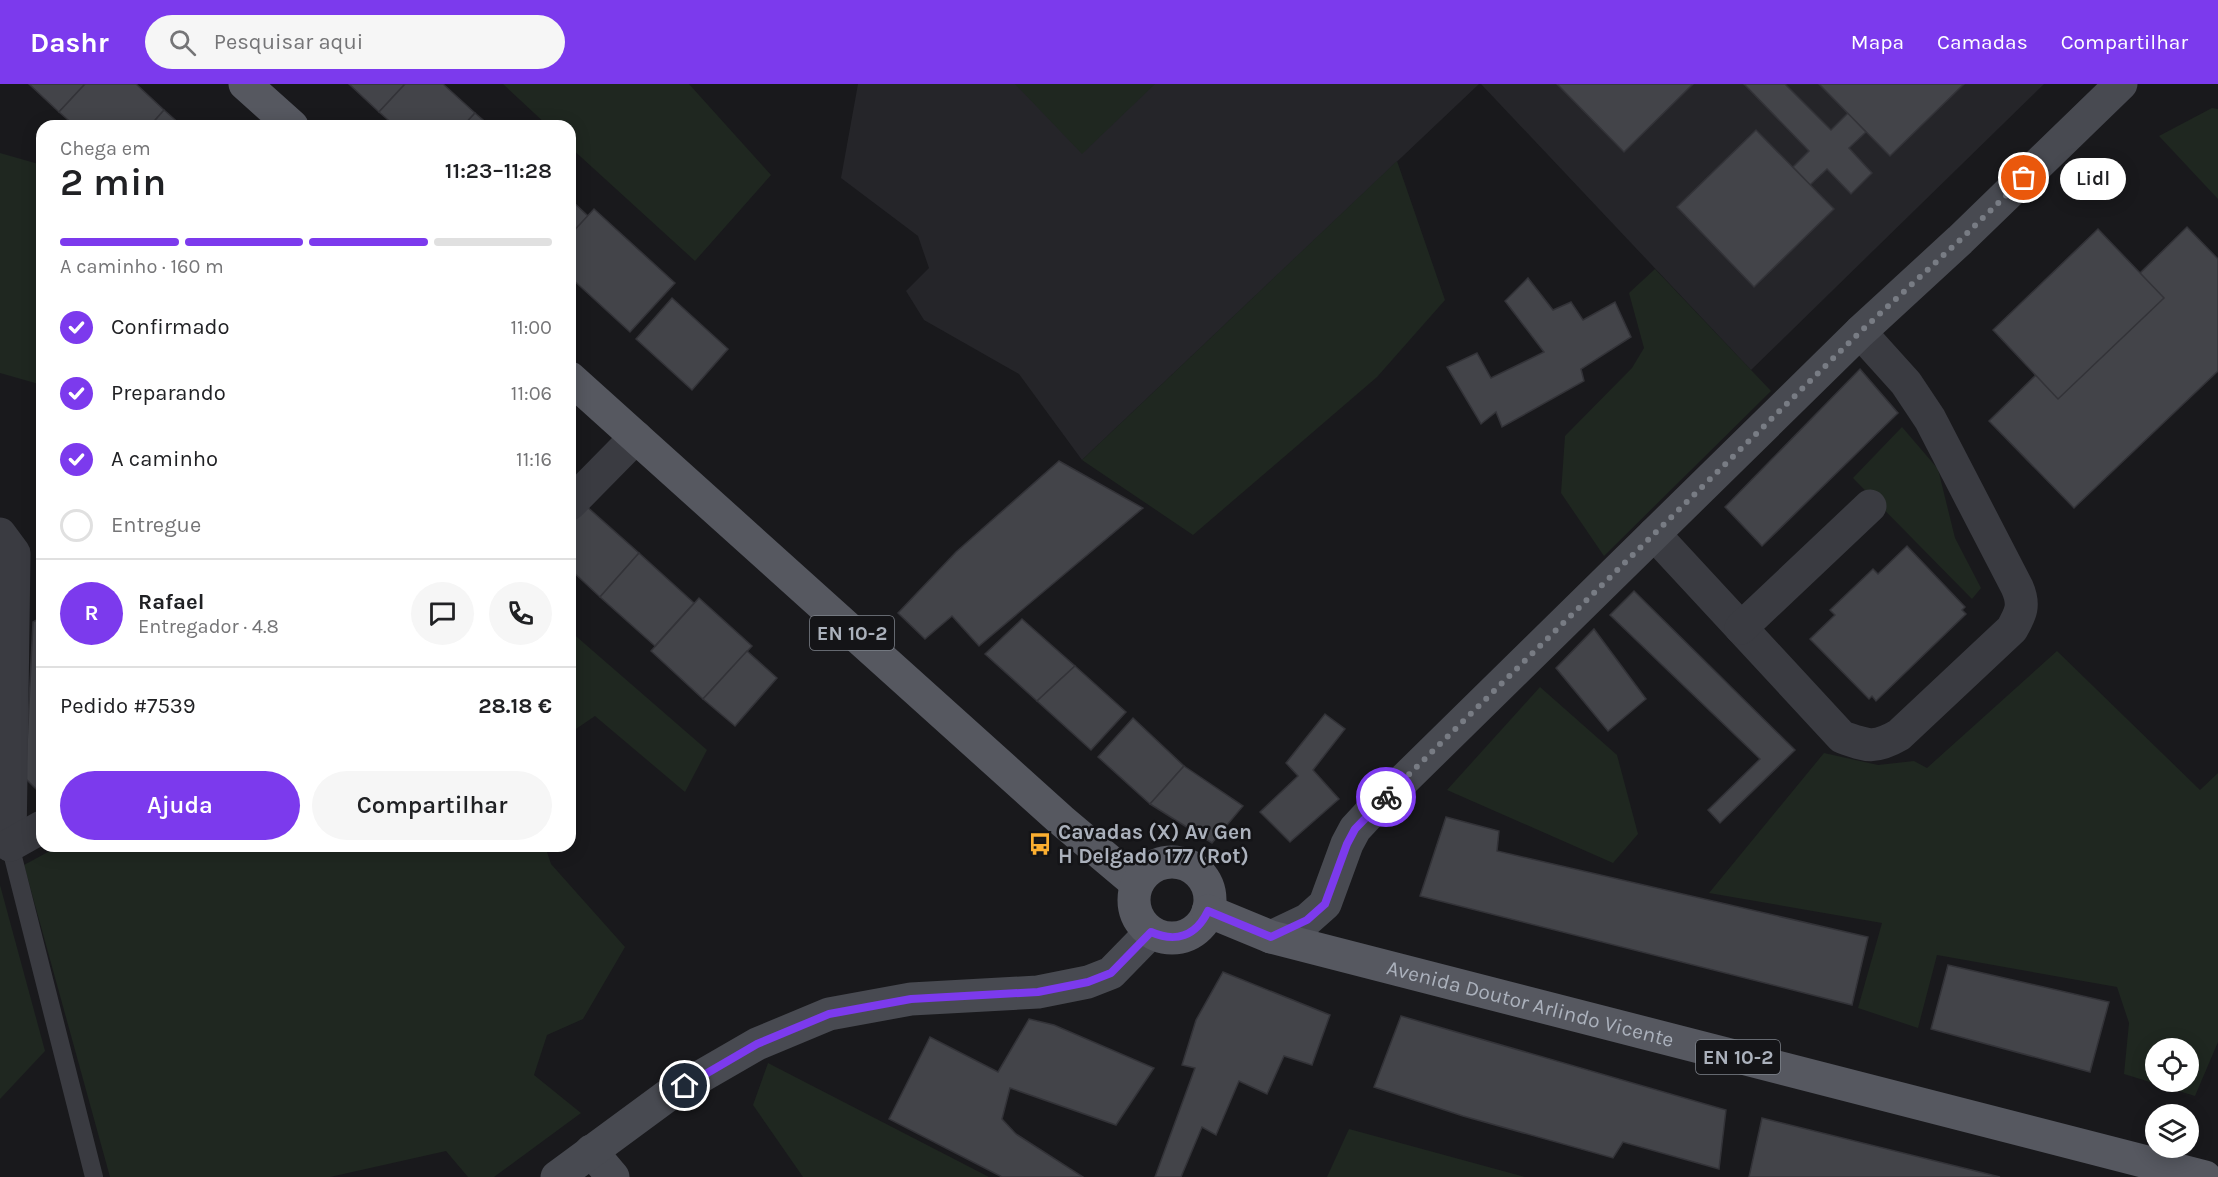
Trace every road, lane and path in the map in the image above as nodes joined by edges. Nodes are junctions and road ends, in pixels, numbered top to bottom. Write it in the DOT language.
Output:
graph roads {
  1 [pos="245,84"];
  2 [pos="2121,84"];
  3 [pos="284,120"];
  4 [pos="1860,332"];
  5 [pos="576,383"];
  6 [pos="636,437"];
  7 [pos="576,498"];
  8 [pos="1870,506"];
  9 [pos="0,534"];
  10 [pos="1654,534"];
  11 [pos="1742,628"];
  12 [pos="36,830"];
  13 [pos="10,845"];
  14 [pos="1137,884"];
  15 [pos="1208,911"];
  16 [pos="1151,932"];
  17 [pos="1271,937"];
  18 [pos="591,1151"];
  19 [pos="94,1177"];
  20 [pos="557,1177"];
  21 [pos="613,1177"];
  22 [pos="2205,1177"];
  1 -- 3 [label="main road"];
  2 -- 4 [label="main road"];
  4 -- 10 [label="main road"];
  4 -- 11 [label="street"];
  5 -- 6 [label="main road, EN 10-2"];
  6 -- 7 [label="street"];
  6 -- 14 [label="main road, EN 10-2"];
  8 -- 11 [label="street"];
  9 -- 13 [label="street"];
  10 -- 11 [label="street"];
  10 -- 17 [label="main road"];
  12 -- 13 [label="street"];
  13 -- 19 [label="lane"];
  14 -- 15 [label="main road"];
  14 -- 16 [label="main road"];
  15 -- 16 [label="main road"];
  15 -- 17 [label="main road, Avenida Doutor Arlindo Vicente / EN 10-2"];
  16 -- 18 [label="main road"];
  17 -- 22 [label="main road, Avenida Doutor Arlindo Vicente / EN 10-2"];
  18 -- 20 [label="main road"];
  18 -- 21 [label="main road"];
}
